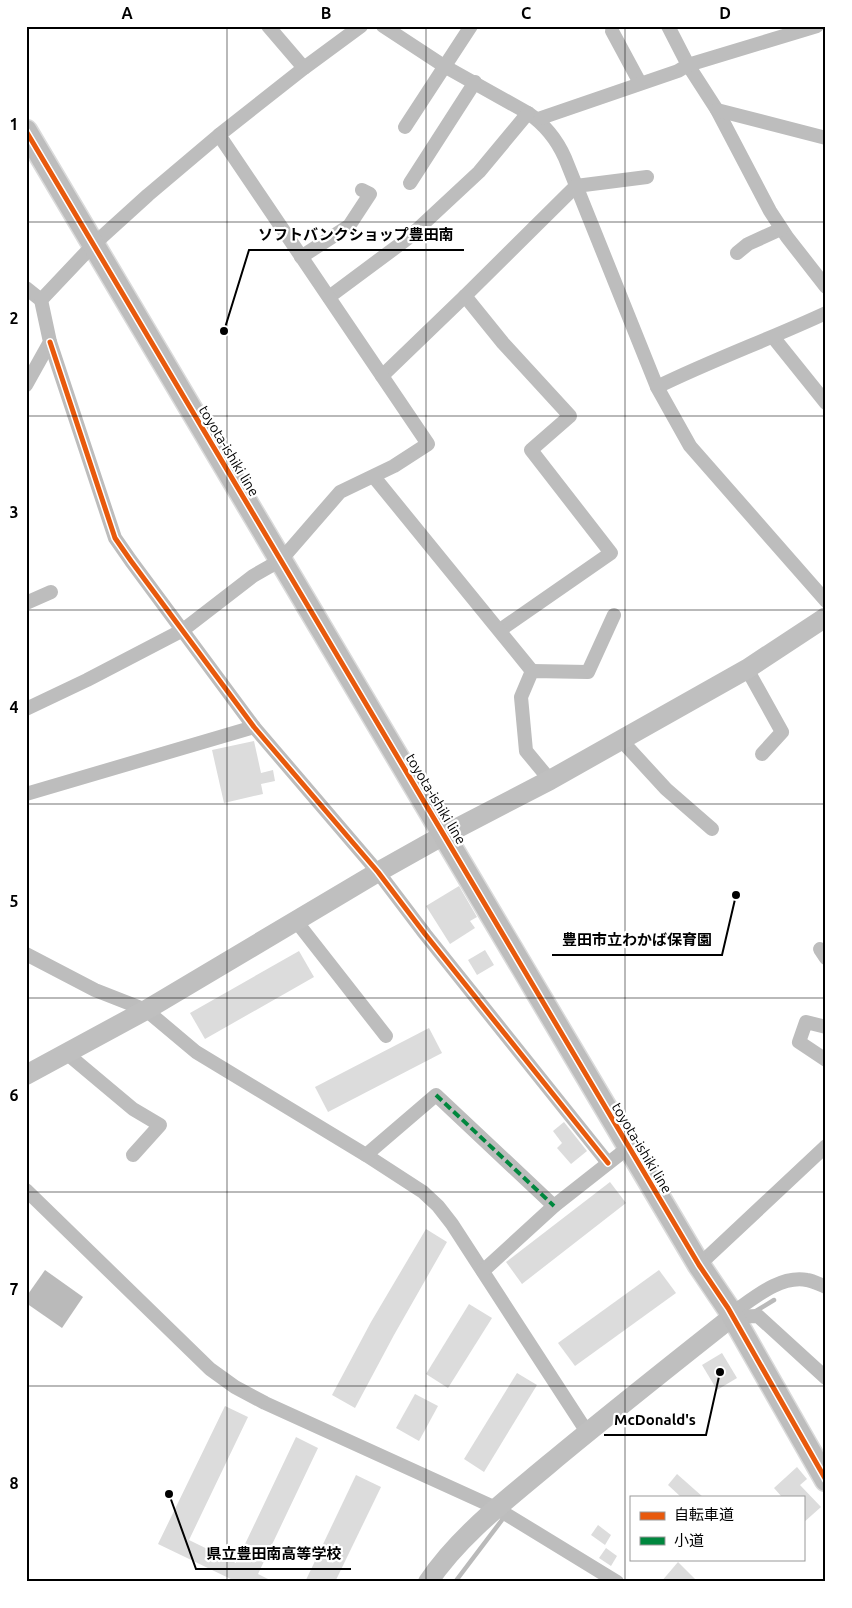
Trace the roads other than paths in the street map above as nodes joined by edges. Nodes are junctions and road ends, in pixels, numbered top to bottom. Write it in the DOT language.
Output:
graph roads {
  1 [pos="268,26"];
  2 [pos="361,26"];
  3 [pos="383,26"];
  4 [pos="470,26"];
  5 [pos="668,26"];
  6 [pos="817,26"];
  7 [pos="612,31"];
  8 [pos="688,65"];
  9 [pos="444,66"];
  10 [pos="304,68"];
  11 [pos="475,82"];
  12 [pos="640,83"];
  13 [pos="717,110"];
  14 [pos="533,116"];
  15 [pos="405,127"];
  16 [pos="26,131"];
  17 [pos="220,135"];
  18 [pos="826,138"];
  19 [pos="647,177"];
  20 [pos="410,183"];
  21 [pos="576,186"];
  22 [pos="362,190"];
  23 [pos="781,229"];
  24 [pos="94,244"];
  25 [pos="736,253"];
  26 [pos="301,257"];
  27 [pos="826,287"];
  28 [pos="26,288"];
  29 [pos="465,296"];
  30 [pos="329,297"];
  31 [pos="41,300"];
  32 [pos="826,313"];
  33 [pos="773,337"];
  34 [pos="50,342"];
  35 [pos="382,376"];
  36 [pos="26,385"];
  37 [pos="657,387"];
  38 [pos="826,403"];
  39 [pos="374,477"];
  40 [pos="281,560"];
  41 [pos="51,592"];
  42 [pos="826,601"];
  43 [pos="26,604"];
  44 [pos="614,615"];
  45 [pos="826,617"];
  46 [pos="183,630"];
  47 [pos="500,630"];
  48 [pos="747,669"];
  49 [pos="532,671"];
  50 [pos="26,709"];
  51 [pos="254,727"];
  52 [pos="621,740"];
  53 [pos="762,754"];
  54 [pos="550,780"];
  55 [pos="26,794"];
  56 [pos="712,829"];
  57 [pos="444,835"];
  58 [pos="378,872"];
  59 [pos="296,921"];
  60 [pos="26,954"];
  61 [pos="146,1010"];
  62 [pos="826,1027"];
  63 [pos="386,1036"];
  64 [pos="65,1052"];
  65 [pos="826,1060"];
  66 [pos="26,1075"];
  67 [pos="826,1146"];
  68 [pos="628,1147"];
  69 [pos="133,1155"];
  70 [pos="366,1155"];
  71 [pos="608,1163"];
  72 [pos="26,1190"];
  73 [pos="554,1206"];
  74 [pos="699,1265"];
  75 [pos="484,1271"];
  76 [pos="826,1287"];
  77 [pos="731,1315"];
  78 [pos="826,1378"];
  79 [pos="587,1432"];
  80 [pos="826,1480"];
  81 [pos="496,1508"];
  82 [pos="428,1582"];
  83 [pos="616,1582"];
  1 -- 10 [label="street"];
  2 -- 10 [label="street"];
  3 -- 9 [label="street"];
  4 -- 9 [label="street"];
  5 -- 8 [label="street"];
  6 -- 8 [label="street"];
  7 -- 12 [label="street"];
  8 -- 12 [label="street"];
  8 -- 13 [label="street"];
  9 -- 11 [label="street"];
  9 -- 15 [label="street"];
  10 -- 17 [label="street"];
  11 -- 14 [label="street"];
  11 -- 20 [label="street"];
  12 -- 14 [label="street"];
  13 -- 18 [label="street"];
  13 -- 23 [label="street"];
  14 -- 21 [label="street"];
  14 -- 30 [label="street"];
  16 -- 24 [label="main road, toyota-ishiki line"];
  17 -- 24 [label="street"];
  17 -- 26 [label="street"];
  19 -- 21 [label="street"];
  21 -- 29 [label="street"];
  21 -- 37 [label="street"];
  22 -- 26 [label="street"];
  23 -- 25 [label="street"];
  23 -- 27 [label="street"];
  24 -- 31 [label="street"];
  24 -- 40 [label="main road, toyota-ishiki line"];
  26 -- 30 [label="street"];
  28 -- 31 [label="street"];
  29 -- 35 [label="street"];
  29 -- 47 [label="street"];
  30 -- 35 [label="street"];
  31 -- 34 [label="street"];
  32 -- 33 [label="street"];
  33 -- 37 [label="street"];
  33 -- 38 [label="street"];
  34 -- 36 [label="street"];
  34 -- 46 [label="street"];
  35 -- 39 [label="street"];
  37 -- 42 [label="street"];
  39 -- 40 [label="street"];
  39 -- 47 [label="street"];
  40 -- 46 [label="street"];
  40 -- 57 [label="main road, toyota-ishiki line"];
  41 -- 43 [label="street"];
  44 -- 49 [label="street"];
  45 -- 48 [label="street"];
  46 -- 50 [label="street"];
  46 -- 51 [label="street"];
  47 -- 49 [label="street"];
  48 -- 52 [label="street"];
  48 -- 53 [label="street"];
  49 -- 54 [label="street"];
  51 -- 55 [label="street"];
  51 -- 58 [label="street"];
  52 -- 54 [label="street"];
  52 -- 56 [label="street"];
  54 -- 57 [label="street"];
  57 -- 58 [label="street"];
  57 -- 68 [label="main road, toyota-ishiki line"];
  58 -- 59 [label="street"];
  58 -- 71 [label="street"];
  59 -- 61 [label="street"];
  59 -- 63 [label="street"];
  60 -- 61 [label="street"];
  61 -- 64 [label="street"];
  61 -- 70 [label="street"];
  62 -- 65 [label="street"];
  64 -- 66 [label="street"];
  64 -- 69 [label="street"];
  67 -- 74 [label="street"];
  68 -- 71 [label="street"];
  68 -- 74 [label="main road, toyota-ishiki line"];
  70 -- 73 [label="street"];
  70 -- 75 [label="street"];
  71 -- 73 [label="street"];
  72 -- 81 [label="street"];
  73 -- 75 [label="street"];
  74 -- 77 [label="main road, toyota-ishiki line"];
  75 -- 79 [label="street"];
  76 -- 77 [label="street"];
  77 -- 78 [label="street"];
  77 -- 79 [label="street"];
  77 -- 80 [label="main road, toyota-ishiki line"];
  79 -- 81 [label="street"];
  81 -- 82 [label="street"];
  81 -- 83 [label="street"];
}
